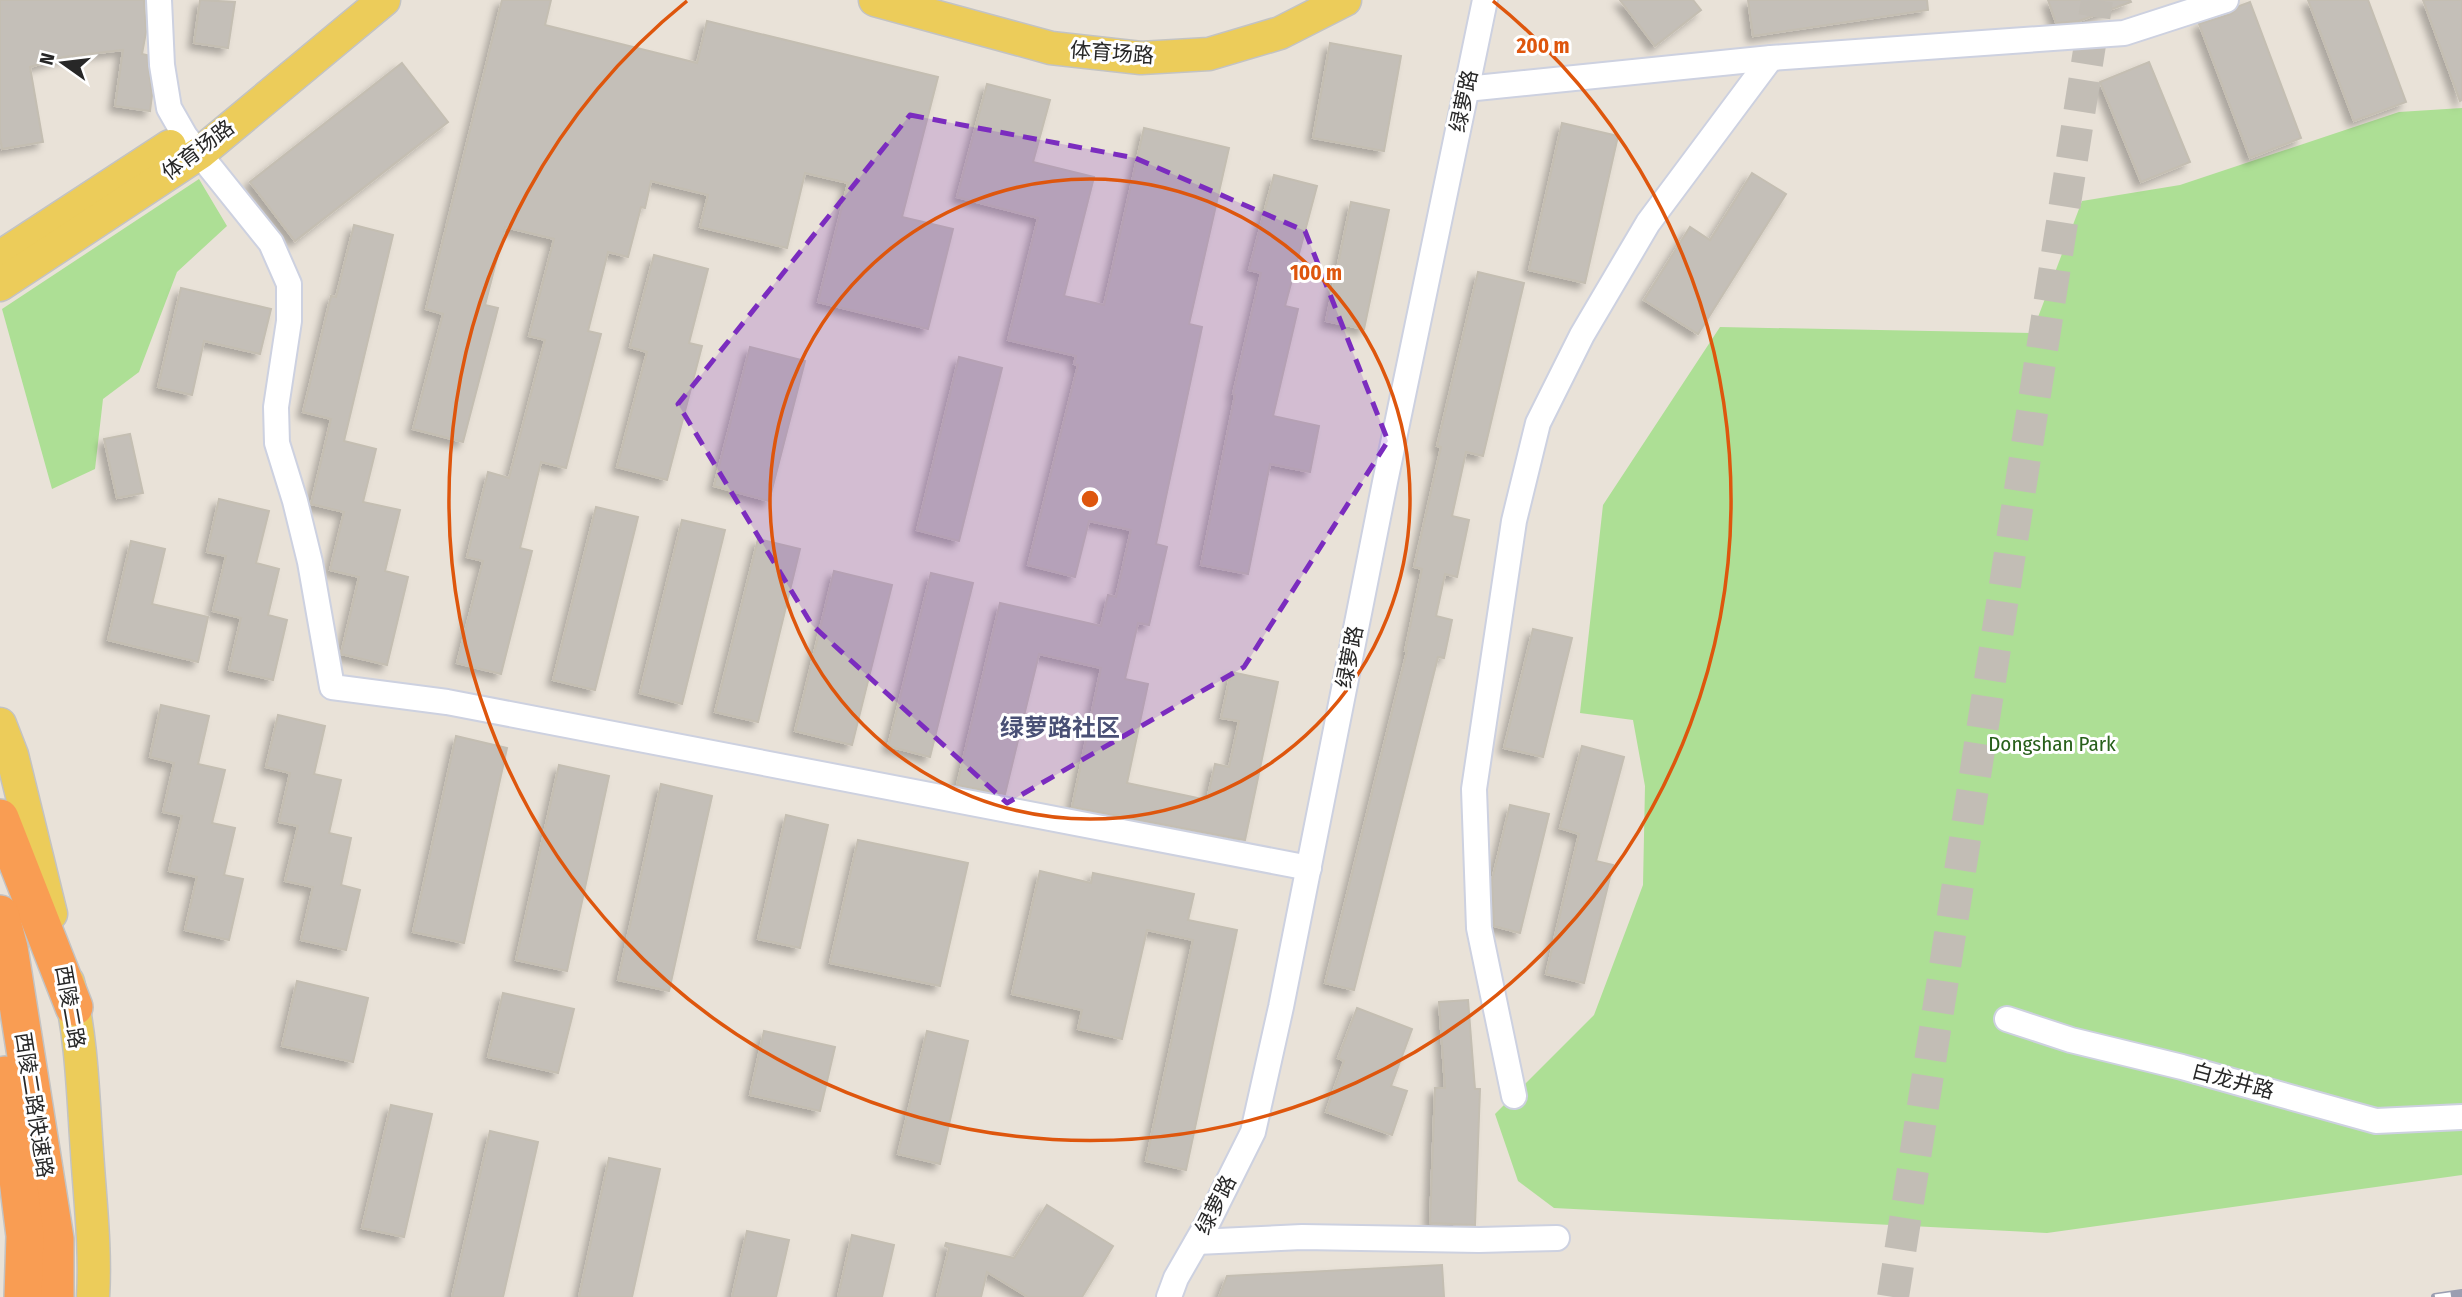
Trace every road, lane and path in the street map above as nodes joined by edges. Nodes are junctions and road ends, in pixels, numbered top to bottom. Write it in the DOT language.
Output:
graph roads {
  1 [pos="159,0"];
  2 [pos="351,0"];
  3 [pos="384,0"];
  4 [pos="875,0"];
  5 [pos="936,0"];
  6 [pos="1304,0"];
  7 [pos="1345,0"];
  8 [pos="1485,0"];
  9 [pos="2226,0"];
  10 [pos="1772,58"];
  11 [pos="1466,89"];
  12 [pos="192,145"];
  13 [pos="0,257"];
  14 [pos="0,285"];
  15 [pos="0,724"];
  16 [pos="0,818"];
  17 [pos="1308,868"];
  18 [pos="0,914"];
  19 [pos="74,1007"];
  20 [pos="2007,1019"];
  21 [pos="0,1047"];
  22 [pos="1514,1096"];
  23 [pos="2462,1117"];
  24 [pos="40,1237"];
  25 [pos="1557,1238"];
  26 [pos="1197,1242"];
  27 [pos="23,1297"];
  28 [pos="55,1297"];
  29 [pos="93,1297"];
  30 [pos="1169,1297"];
  1 -- 12 [label="street"];
  2 -- 12 [label="main road, 体育场路"];
  3 -- 12 [label="main road, 体育场路"];
  4 -- 7 [label="main road, 体育场路"];
  5 -- 6 [label="main road, 体育场路"];
  8 -- 11 [label="street, 绿萝路"];
  9 -- 10 [label="street"];
  10 -- 11 [label="street"];
  10 -- 22 [label="street"];
  11 -- 17 [label="street, 绿萝路"];
  12 -- 13 [label="main road, 体育场路"];
  12 -- 14 [label="main road, 体育场路"];
  12 -- 17 [label="street"];
  15 -- 19 [label="main road, 西陵二路"];
  16 -- 19 [label="highway"];
  17 -- 26 [label="street, 绿萝路"];
  18 -- 24 [label="highway, 西陵二路快速路"];
  19 -- 29 [label="main road, 西陵二路"];
  20 -- 23 [label="street, 白龙井路"];
  21 -- 24 [label="highway, 西陵二路快速路"];
  24 -- 27 [label="highway, 西陵二路快速路"];
  24 -- 28 [label="highway, 西陵二路快速路"];
  25 -- 26 [label="street"];
  26 -- 30 [label="street, 绿萝路"];
}
